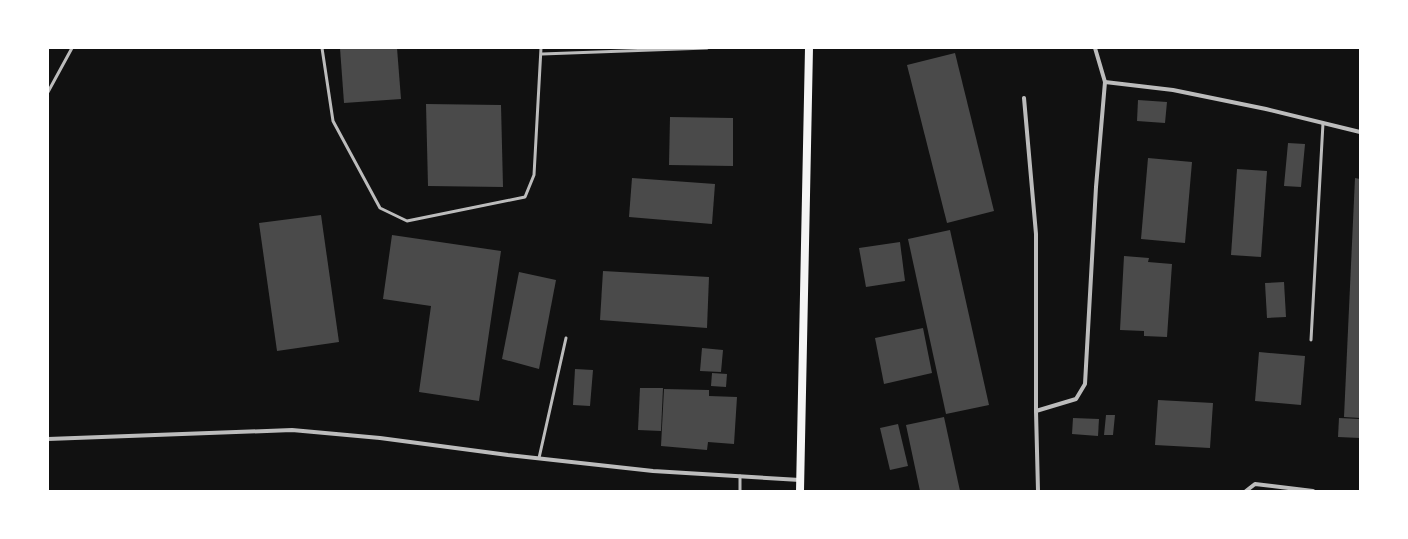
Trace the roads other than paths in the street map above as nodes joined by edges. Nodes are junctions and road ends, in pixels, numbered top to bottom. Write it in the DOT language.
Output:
graph roads {
  1 [pos="72,48"];
  2 [pos="322,48"];
  3 [pos="541,48"];
  4 [pos="706,48"];
  5 [pos="809,48"];
  6 [pos="1095,48"];
  7 [pos="542,54"];
  8 [pos="1105,82"];
  9 [pos="48,92"];
  10 [pos="1024,98"];
  11 [pos="1323,123"];
  12 [pos="1360,132"];
  13 [pos="566,338"];
  14 [pos="1311,340"];
  15 [pos="1036,411"];
  16 [pos="48,439"];
  17 [pos="539,458"];
  18 [pos="740,476"];
  19 [pos="800,480"];
  20 [pos="740,491"];
  21 [pos="800,491"];
  22 [pos="1038,491"];
  23 [pos="1246,491"];
  24 [pos="1313,491"];
  1 -- 9 [label="lane"];
  2 -- 7 [label="lane"];
  3 -- 7 [label="lane"];
  4 -- 7 [label="lane"];
  5 -- 19 [label="main road"];
  6 -- 8 [label="street"];
  8 -- 11 [label="street"];
  8 -- 15 [label="street"];
  10 -- 15 [label="street"];
  11 -- 12 [label="street"];
  11 -- 14 [label="lane"];
  13 -- 17 [label="lane"];
  15 -- 22 [label="street"];
  16 -- 17 [label="street"];
  17 -- 18 [label="street"];
  18 -- 19 [label="street"];
  18 -- 20 [label="lane"];
  19 -- 21 [label="main road"];
  23 -- 24 [label="street"];
}
